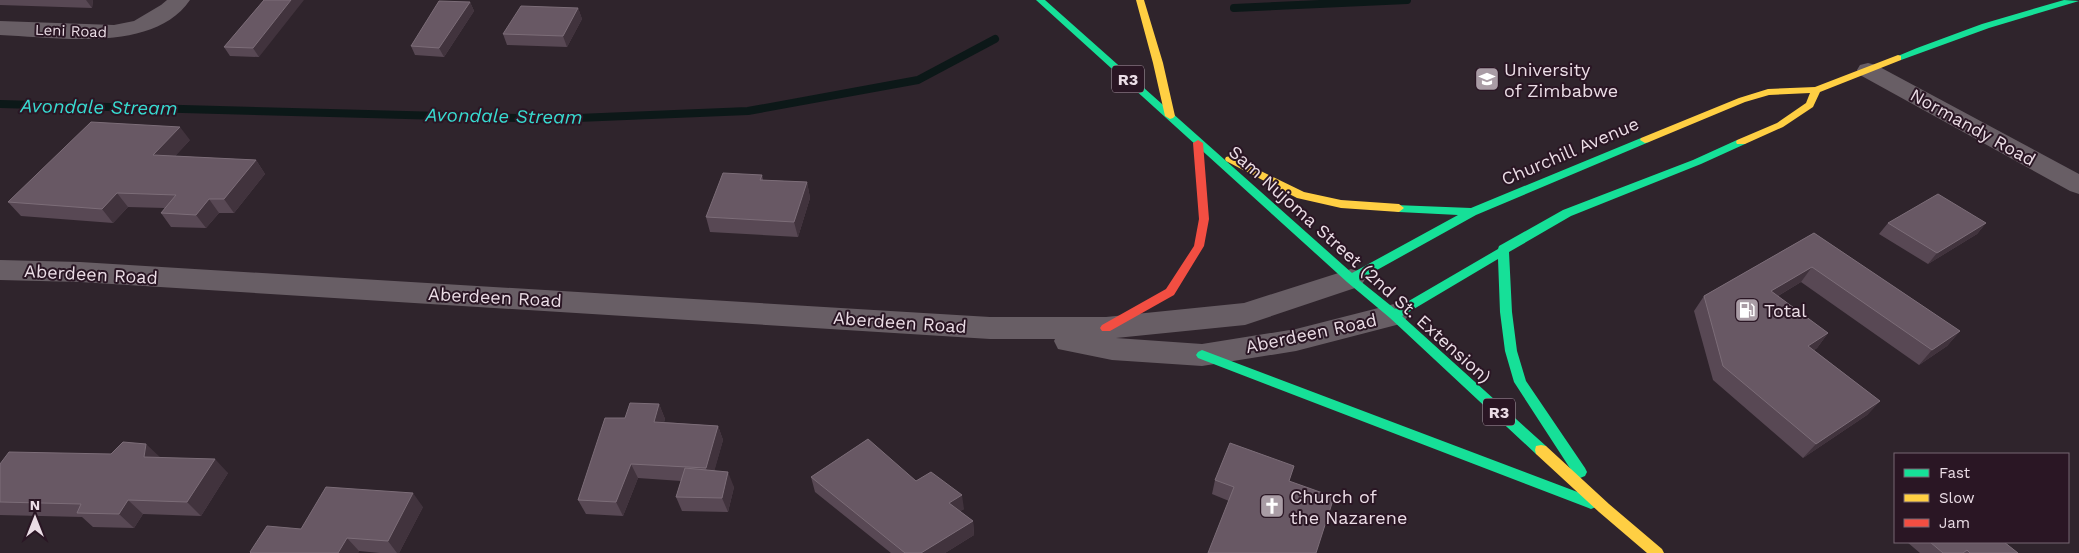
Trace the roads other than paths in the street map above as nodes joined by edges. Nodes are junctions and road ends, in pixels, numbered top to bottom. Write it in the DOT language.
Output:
graph roads {
  1 [pos="179,0"];
  2 [pos="1040,0"];
  3 [pos="1140,0"];
  4 [pos="2075,0"];
  5 [pos="0,28"];
  6 [pos="1868,70"];
  7 [pos="1816,90"];
  8 [pos="1170,116"];
  9 [pos="1198,143"];
  10 [pos="2079,185"];
  11 [pos="1472,212"];
  12 [pos="1503,249"];
  13 [pos="0,270"];
  14 [pos="1351,279"];
  15 [pos="1394,315"];
  16 [pos="990,328"];
  17 [pos="1106,328"];
  18 [pos="1202,355"];
  19 [pos="1604,508"];
  20 [pos="1657,553"];
  1 -- 5 [label="street, Leni Road"];
  2 -- 8 [label="main road, Sam Nujoma Street (2nd St. Extension) / R3"];
  3 -- 8 [label="main road"];
  4 -- 6 [label="main road, Churchill Avenue"];
  6 -- 7 [label="main road, Churchill Avenue"];
  6 -- 10 [label="street, Normandy Road"];
  7 -- 11 [label="main road, Churchill Avenue"];
  7 -- 12 [label="main road"];
  8 -- 9 [label="main road, Sam Nujoma Street (2nd St. Extension) / R3"];
  9 -- 11 [label="main road"];
  9 -- 14 [label="main road, Sam Nujoma Street (2nd St. Extension) / R3"];
  9 -- 17 [label="main road"];
  11 -- 14 [label="main road, Churchill Avenue"];
  12 -- 15 [label="main road"];
  12 -- 19 [label="main road"];
  13 -- 16 [label="street, Aberdeen Road"];
  14 -- 15 [label="main road, Sam Nujoma Street (2nd St. Extension) / R3"];
  14 -- 17 [label="street, Aberdeen Road"];
  15 -- 18 [label="street, Aberdeen Road"];
  15 -- 19 [label="main road, Sam Nujoma Street (2nd St. Extension) / R3"];
  16 -- 17 [label="street, Aberdeen Road"];
  16 -- 18 [label="street, Aberdeen Road"];
  18 -- 19 [label="main road"];
  19 -- 20 [label="main road, Sam Nujoma Street (2nd St. Extension) / R3"];
}
